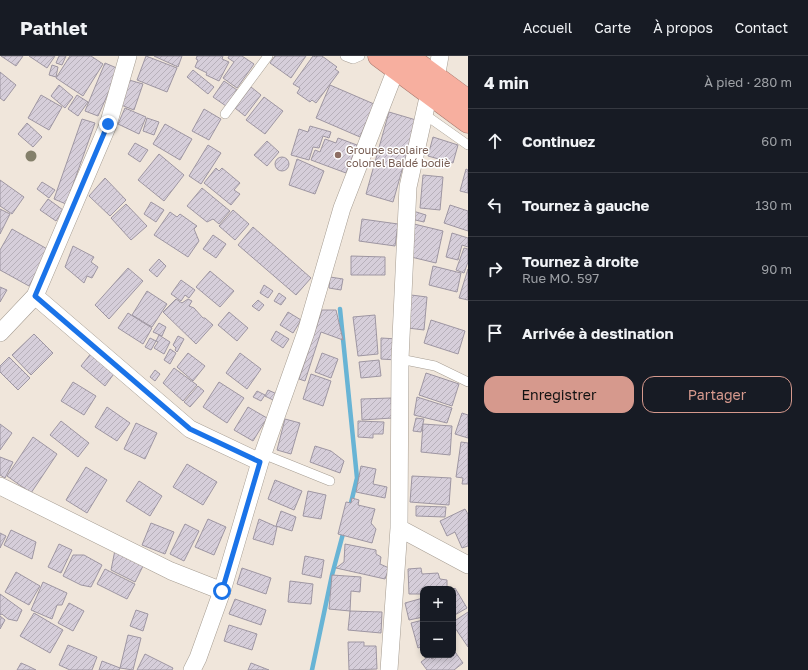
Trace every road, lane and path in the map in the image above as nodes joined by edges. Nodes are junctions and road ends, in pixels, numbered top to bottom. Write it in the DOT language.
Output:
graph roads {
  1 [pos="128,56"];
  2 [pos="268,56"];
  3 [pos="345,56"];
  4 [pos="360,56"];
  5 [pos="440,56"];
  6 [pos="394,60"];
  7 [pos="432,86"];
  8 [pos="468,101"];
  9 [pos="225,114"];
  10 [pos="424,114"];
  11 [pos="468,122"];
  12 [pos="468,145"];
  13 [pos="35,296"];
  14 [pos="0,333"];
  15 [pos="400,359"];
  16 [pos="468,382"];
  17 [pos="262,458"];
  18 [pos="330,481"];
  19 [pos="0,486"];
  20 [pos="399,528"];
  21 [pos="468,565"];
  22 [pos="222,591"];
  23 [pos="192,670"];
  24 [pos="389,670"];
  1 -- 13 [label="street"];
  2 -- 9 [label="lane"];
  3 -- 4 [label="lane"];
  5 -- 7 [label="street"];
  6 -- 7 [label="highway"];
  6 -- 17 [label="street"];
  7 -- 8 [label="highway"];
  7 -- 10 [label="street"];
  7 -- 11 [label="highway"];
  10 -- 12 [label="lane"];
  10 -- 15 [label="street"];
  13 -- 14 [label="street"];
  13 -- 17 [label="street"];
  15 -- 16 [label="lane"];
  15 -- 20 [label="street"];
  17 -- 18 [label="lane"];
  17 -- 22 [label="street"];
  19 -- 22 [label="street"];
  20 -- 21 [label="street"];
  20 -- 24 [label="street"];
  22 -- 23 [label="street"];
}
